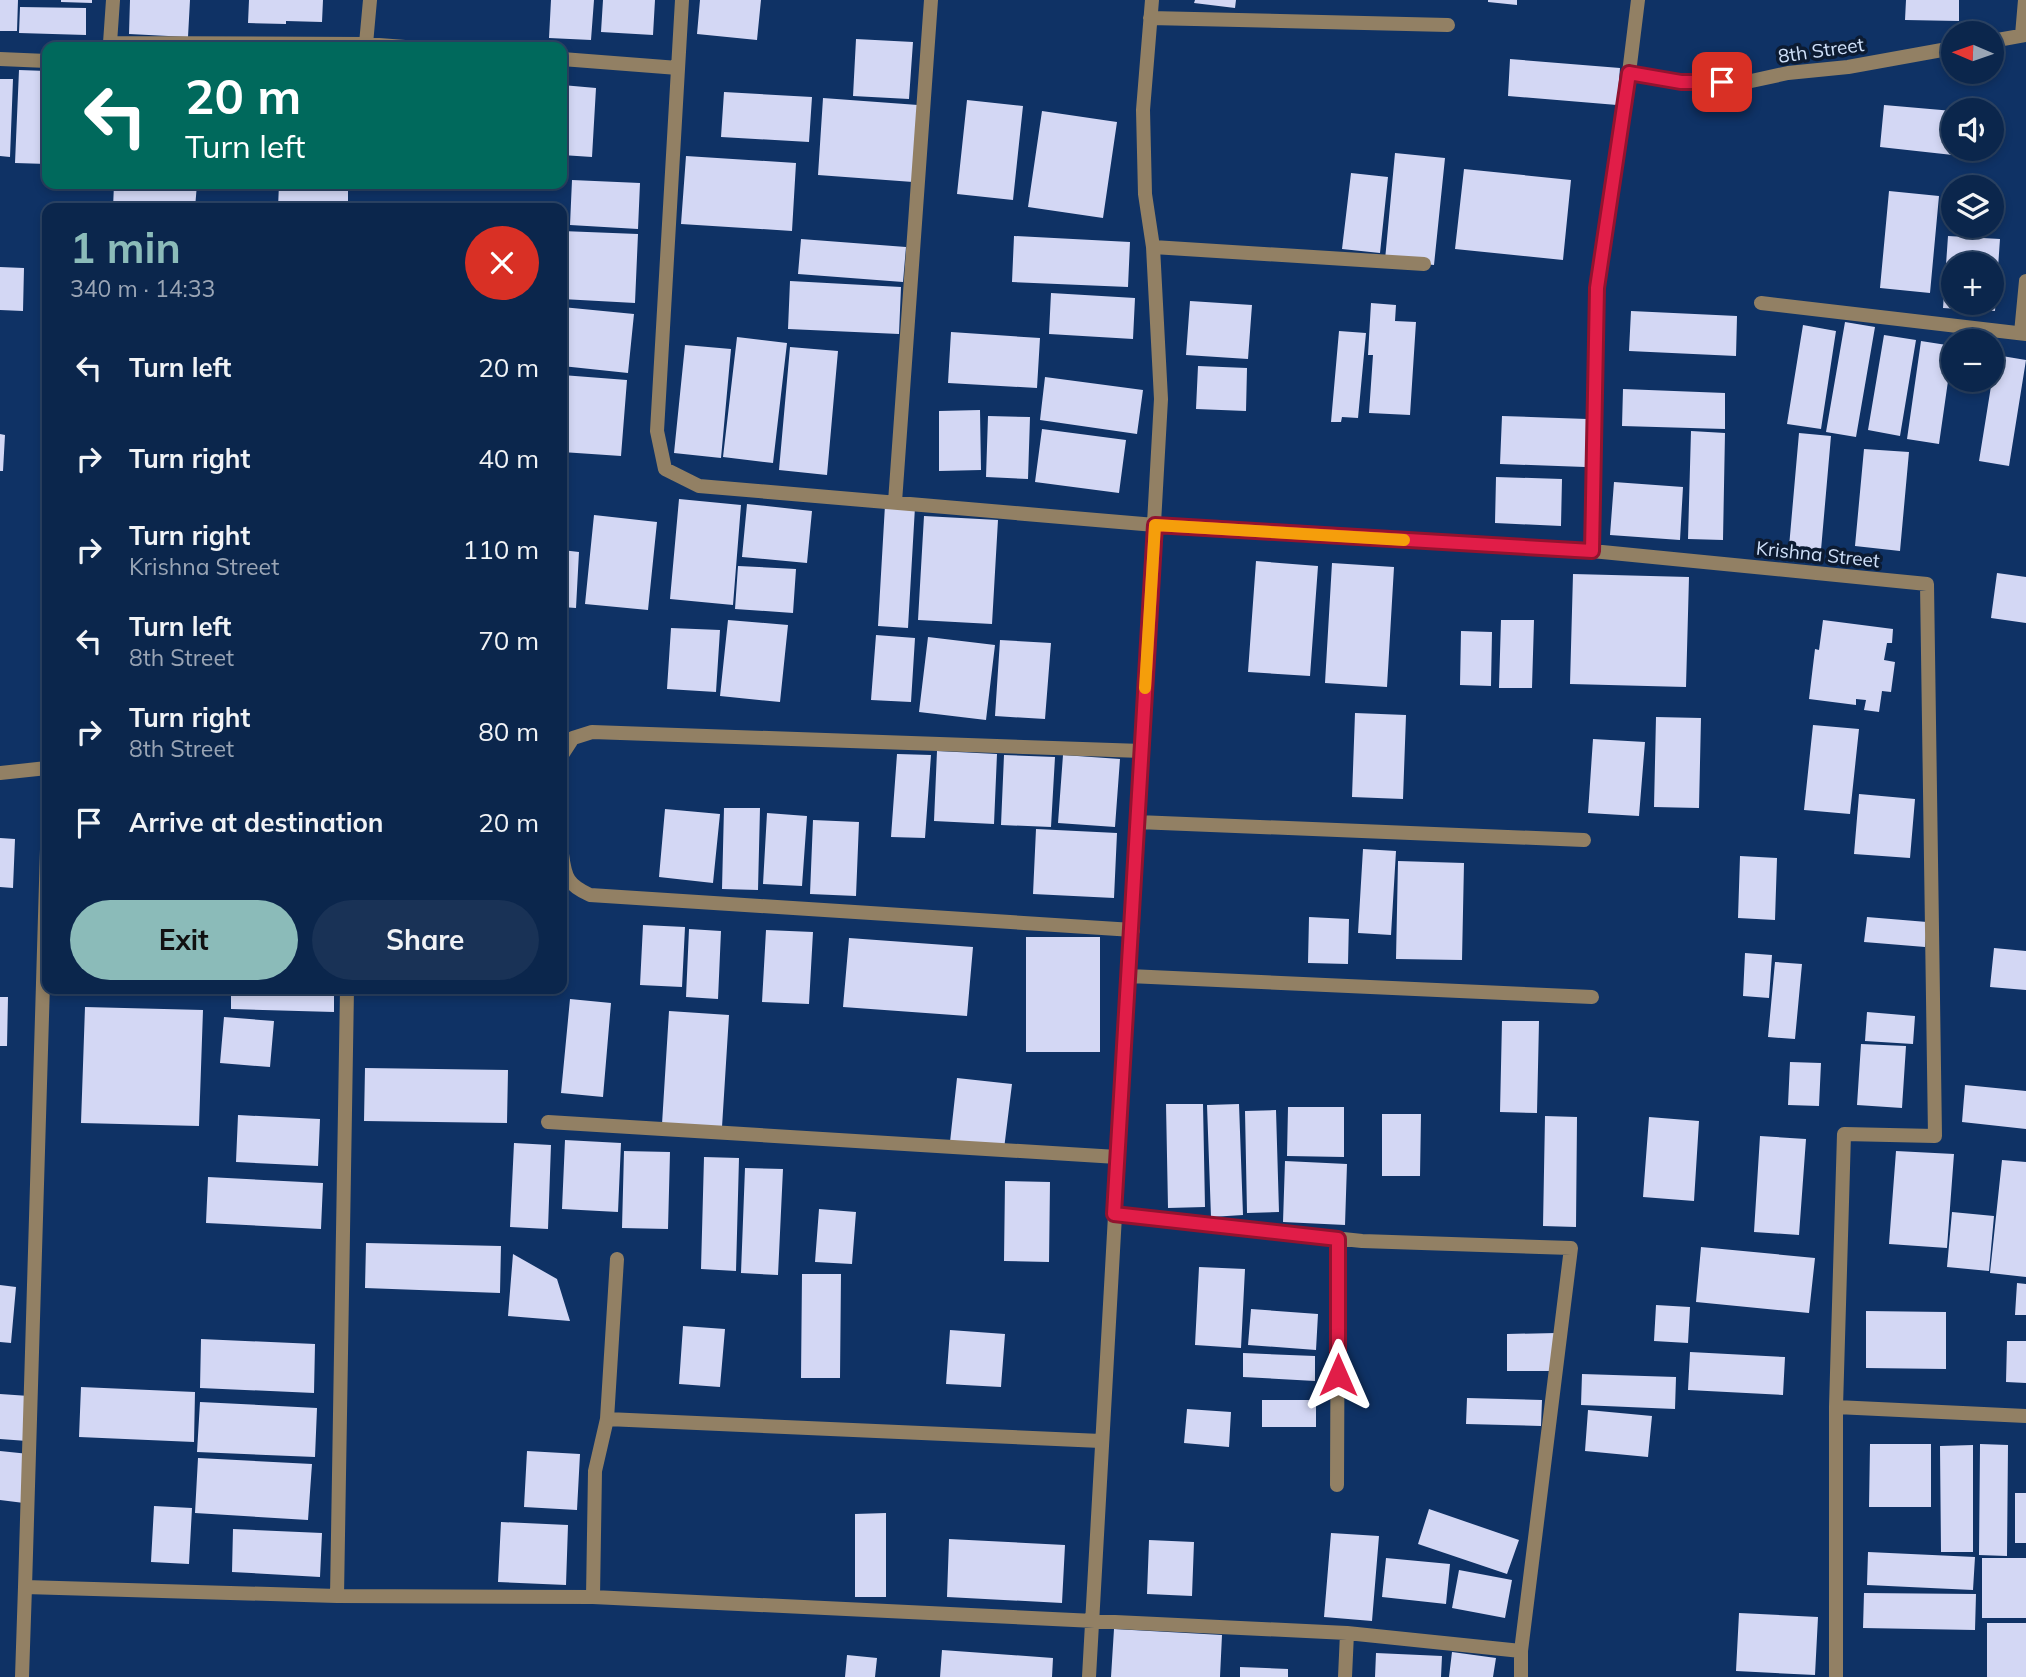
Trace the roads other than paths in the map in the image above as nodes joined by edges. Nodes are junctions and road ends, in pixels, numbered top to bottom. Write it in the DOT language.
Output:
graph roads {
  1 [pos="113,0"];
  2 [pos="370,0"];
  3 [pos="682,0"];
  4 [pos="930,0"];
  5 [pos="1152,0"];
  6 [pos="1638,0"];
  7 [pos="2025,0"];
  8 [pos="1150,18"];
  9 [pos="1448,24"];
  10 [pos="2024,35"];
  11 [pos="2004,39"];
  12 [pos="106,42"];
  13 [pos="366,42"];
  14 [pos="1941,50"];
  15 [pos="0,59"];
  16 [pos="567,59"];
  17 [pos="42,61"];
  18 [pos="678,68"];
  19 [pos="1629,73"];
  20 [pos="1153,247"];
  21 [pos="1424,264"];
  22 [pos="2026,281"];
  23 [pos="1761,303"];
  24 [pos="2023,333"];
  25 [pos="895,502"];
  26 [pos="1155,525"];
  27 [pos="1592,551"];
  28 [pos="567,747"];
  29 [pos="1142,751"];
  30 [pos="42,769"];
  31 [pos="0,773"];
  32 [pos="1137,822"];
  33 [pos="1584,840"];
  34 [pos="567,878"];
  35 [pos="1133,930"];
  36 [pos="1129,976"];
  37 [pos="43,994"];
  38 [pos="347,994"];
  39 [pos="1592,997"];
  40 [pos="548,1122"];
  41 [pos="1117,1157"];
  42 [pos="1114,1214"];
  43 [pos="1338,1239"];
  44 [pos="617,1259"];
  45 [pos="1836,1407"];
  46 [pos="2026,1416"];
  47 [pos="607,1419"];
  48 [pos="1101,1441"];
  49 [pos="1337,1485"];
  50 [pos="25,1587"];
  51 [pos="337,1596"];
  52 [pos="593,1597"];
  53 [pos="1091,1621"];
  54 [pos="1347,1633"];
  55 [pos="1521,1651"];
  56 [pos="22,1677"];
  57 [pos="1088,1677"];
  58 [pos="1345,1677"];
  59 [pos="1521,1677"];
  60 [pos="1836,1677"];
  1 -- 12 [label="street"];
  2 -- 13 [label="street"];
  3 -- 18 [label="street"];
  4 -- 25 [label="street"];
  5 -- 8 [label="street"];
  6 -- 19 [label="street"];
  7 -- 10 [label="street"];
  8 -- 9 [label="street"];
  8 -- 20 [label="street"];
  10 -- 11 [label="street"];
  14 -- 19 [label="street, 8th Street"];
  15 -- 17 [label="street"];
  16 -- 18 [label="street"];
  18 -- 25 [label="street, Krishna Street"];
  19 -- 27 [label="street"];
  20 -- 21 [label="street"];
  20 -- 26 [label="street"];
  22 -- 24 [label="street"];
  23 -- 24 [label="street"];
  25 -- 26 [label="street, Krishna Street"];
  26 -- 27 [label="street, Krishna Street"];
  26 -- 29 [label="street"];
  27 -- 45 [label="street, Krishna Street"];
  28 -- 29 [label="street"];
  29 -- 32 [label="street"];
  30 -- 31 [label="street"];
  32 -- 33 [label="street"];
  32 -- 35 [label="street"];
  34 -- 35 [label="street"];
  35 -- 36 [label="street"];
  36 -- 39 [label="street"];
  36 -- 41 [label="street"];
  37 -- 50 [label="street"];
  38 -- 51 [label="street"];
  40 -- 41 [label="street"];
  41 -- 42 [label="street"];
  42 -- 43 [label="street"];
  42 -- 48 [label="street"];
  43 -- 49 [label="street"];
  43 -- 55 [label="street"];
  44 -- 47 [label="street"];
  45 -- 46 [label="street"];
  45 -- 60 [label="street"];
  47 -- 48 [label="street"];
  47 -- 52 [label="street"];
  48 -- 53 [label="street"];
  50 -- 51 [label="street"];
  50 -- 56 [label="street"];
  51 -- 52 [label="street"];
  52 -- 53 [label="street"];
  53 -- 54 [label="street"];
  53 -- 57 [label="street"];
  54 -- 55 [label="street"];
  54 -- 58 [label="street"];
  55 -- 59 [label="street"];
}
